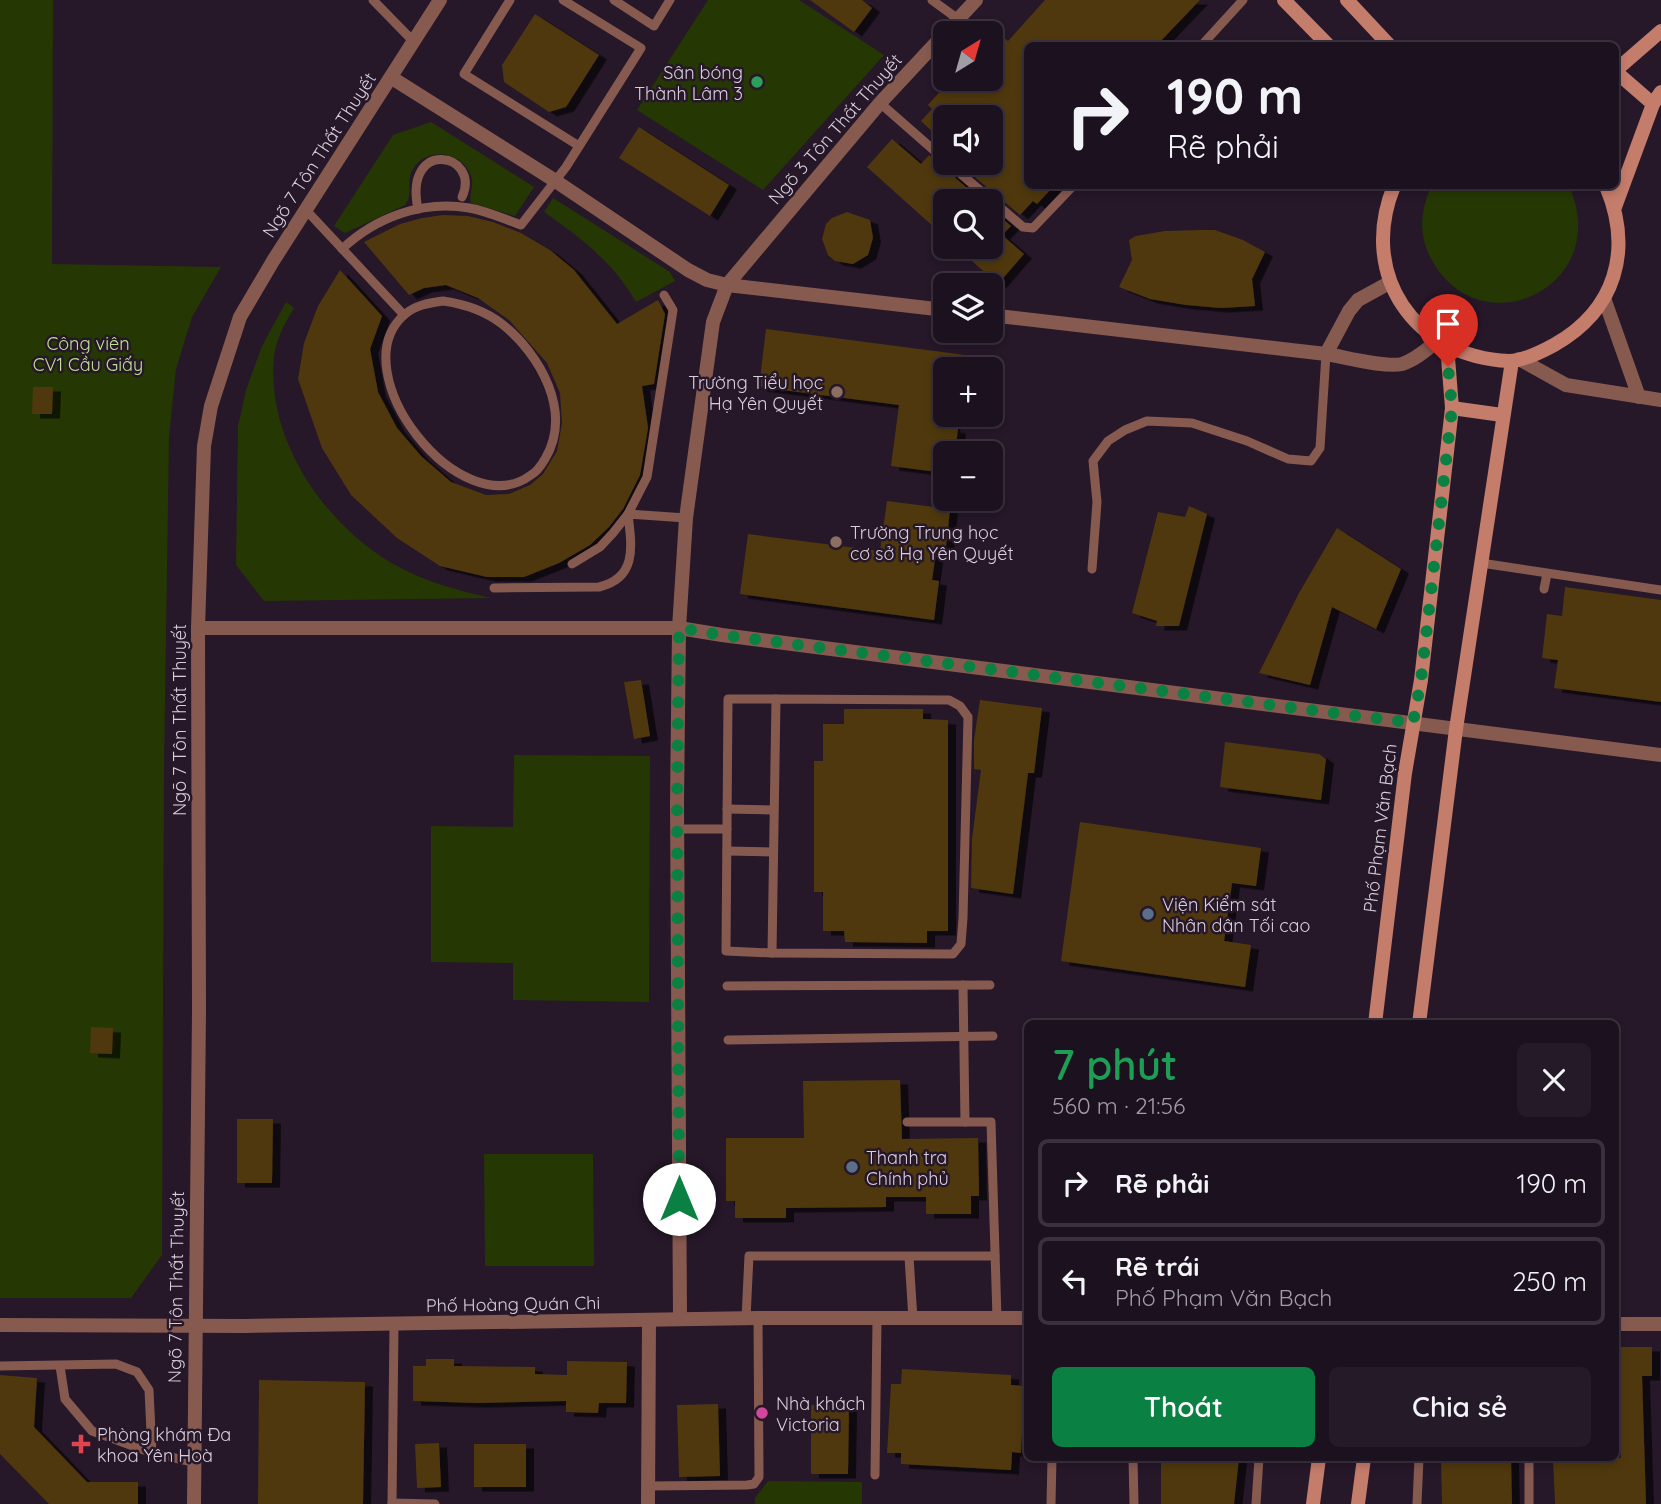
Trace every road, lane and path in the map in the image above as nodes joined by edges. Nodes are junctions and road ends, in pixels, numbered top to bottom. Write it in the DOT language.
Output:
graph roads {
  1 [pos="373,0"];
  2 [pos="440,0"];
  3 [pos="510,0"];
  4 [pos="564,0"];
  5 [pos="614,0"];
  6 [pos="670,0"];
  7 [pos="932,0"];
  8 [pos="975,0"];
  9 [pos="1243,0"];
  10 [pos="1284,0"];
  11 [pos="1347,0"];
  12 [pos="958,19"];
  13 [pos="1661,31"];
  14 [pos="1205,42"];
  15 [pos="1325,42"];
  16 [pos="1386,42"];
  17 [pos="414,43"];
  18 [pos="1619,68"];
  19 [pos="1619,74"];
  20 [pos="392,78"];
  21 [pos="1657,98"];
  22 [pos="880,103"];
  23 [pos="579,146"];
  24 [pos="933,150"];
  25 [pos="961,175"];
  26 [pos="554,180"];
  27 [pos="1070,189"];
  28 [pos="1392,189"];
  29 [pos="1607,189"];
  30 [pos="462,197"];
  31 [pos="1615,206"];
  32 [pos="418,209"];
  33 [pos="306,211"];
  34 [pos="342,249"];
  35 [pos="1389,282"];
  36 [pos="727,285"];
  37 [pos="664,295"];
  38 [pos="1604,298"];
  39 [pos="933,309"];
  40 [pos="404,315"];
  41 [pos="1003,317"];
  42 [pos="1443,343"];
  43 [pos="1326,354"];
  44 [pos="1516,360"];
  45 [pos="1639,397"];
  46 [pos="1661,400"];
  47 [pos="1452,408"];
  48 [pos="1502,415"];
  49 [pos="628,514"];
  50 [pos="686,518"];
  51 [pos="1481,563"];
  52 [pos="572,564"];
  53 [pos="1092,569"];
  54 [pos="1547,574"];
  55 [pos="494,588"];
  56 [pos="1544,590"];
  57 [pos="1661,590"];
  58 [pos="198,628"];
  59 [pos="679,628"];
  60 [pos="776,699"];
  61 [pos="1413,723"];
  62 [pos="1455,729"];
  63 [pos="1661,755"];
  64 [pos="727,809"];
  65 [pos="773,810"];
  66 [pos="677,829"];
  67 [pos="727,829"];
  68 [pos="727,851"];
  69 [pos="773,852"];
  70 [pos="772,953"];
  71 [pos="963,985"];
  72 [pos="990,985"];
  73 [pos="727,986"];
  74 [pos="1376,1020"];
  75 [pos="1419,1020"];
  76 [pos="964,1037"];
  77 [pos="993,1037"];
  78 [pos="728,1040"];
  79 [pos="907,1122"];
  80 [pos="965,1122"];
  81 [pos="995,1256"];
  82 [pos="909,1257"];
  83 [pos="752,1318"];
  84 [pos="997,1318"];
  85 [pos="1024,1318"];
  86 [pos="680,1319"];
  87 [pos="877,1319"];
  88 [pos="913,1319"];
  89 [pos="649,1321"];
  90 [pos="1619,1324"];
  91 [pos="1661,1324"];
  92 [pos="0,1325"];
  93 [pos="394,1325"];
  94 [pos="195,1326"];
  95 [pos="0,1366"];
  96 [pos="60,1366"];
  97 [pos="152,1453"];
  98 [pos="1052,1461"];
  99 [pos="1133,1461"];
  100 [pos="1259,1461"];
  101 [pos="1320,1461"];
  102 [pos="1364,1461"];
  103 [pos="1419,1461"];
  104 [pos="1529,1461"];
  105 [pos="194,1462"];
  106 [pos="875,1475"];
  107 [pos="648,1486"];
  108 [pos="194,1504"];
  109 [pos="393,1504"];
  110 [pos="435,1504"];
  111 [pos="648,1504"];
  112 [pos="1051,1504"];
  113 [pos="1134,1504"];
  114 [pos="1256,1504"];
  115 [pos="1313,1504"];
  116 [pos="1358,1504"];
  117 [pos="1417,1504"];
  118 [pos="1529,1504"];
  1 -- 17 [label="lane"];
  2 -- 17 [label="street, Ngõ 7 Tôn Thất Thuyết"];
  3 -- 23 [label="lane"];
  4 -- 23 [label="lane"];
  5 -- 6 [label="lane"];
  7 -- 12 [label="lane"];
  8 -- 12 [label="street, Ngõ 3 Tôn Thất Thuyết"];
  9 -- 14 [label="lane"];
  10 -- 15 [label="main road"];
  11 -- 16 [label="main road"];
  12 -- 22 [label="street, Ngõ 3 Tôn Thất Thuyết"];
  13 -- 18 [label="main road"];
  17 -- 20 [label="street, Ngõ 7 Tôn Thất Thuyết"];
  19 -- 21 [label="main road"];
  20 -- 26 [label="street"];
  20 -- 33 [label="street, Ngõ 7 Tôn Thất Thuyết"];
  21 -- 31 [label="main road"];
  22 -- 24 [label="lane"];
  22 -- 36 [label="street, Ngõ 3 Tôn Thất Thuyết"];
  23 -- 26 [label="lane"];
  25 -- 27 [label="lane"];
  26 -- 32 [label="lane"];
  26 -- 36 [label="street"];
  28 -- 35 [label="main road"];
  29 -- 31 [label="main road"];
  30 -- 32 [label="lane"];
  31 -- 38 [label="main road"];
  32 -- 34 [label="lane"];
  33 -- 34 [label="lane"];
  33 -- 58 [label="street, Ngõ 7 Tôn Thất Thuyết"];
  34 -- 40 [label="lane"];
  35 -- 42 [label="main road"];
  35 -- 43 [label="street"];
  36 -- 39 [label="street"];
  36 -- 50 [label="street, Ngõ 3 Tôn Thất Thuyết"];
  37 -- 49 [label="lane"];
  38 -- 44 [label="main road"];
  38 -- 45 [label="street"];
  40 -- 40 [label="lane"];
  41 -- 43 [label="street"];
  42 -- 43 [label="street"];
  42 -- 44 [label="main road"];
  42 -- 47 [label="main road, Phố Phạm Văn Bạch"];
  43 -- 53 [label="lane"];
  44 -- 45 [label="street"];
  44 -- 48 [label="main road"];
  45 -- 46 [label="street"];
  47 -- 48 [label="main road"];
  47 -- 61 [label="main road, Phố Phạm Văn Bạch"];
  48 -- 51 [label="main road"];
  49 -- 50 [label="lane"];
  49 -- 52 [label="lane"];
  49 -- 55 [label="lane"];
  50 -- 59 [label="street, Ngõ 3 Tôn Thất Thuyết"];
  51 -- 54 [label="lane"];
  51 -- 62 [label="main road"];
  54 -- 56 [label="lane"];
  54 -- 57 [label="lane"];
  58 -- 59 [label="street"];
  58 -- 94 [label="street, Ngõ 7 Tôn Thất Thuyết"];
  59 -- 61 [label="street"];
  59 -- 66 [label="street, Ngõ 3 Tôn Thất Thuyết"];
  60 -- 64 [label="lane"];
  60 -- 65 [label="lane"];
  60 -- 70 [label="lane"];
  61 -- 62 [label="street"];
  61 -- 74 [label="main road, Phố Phạm Văn Bạch"];
  62 -- 63 [label="street"];
  62 -- 75 [label="main road"];
  64 -- 65 [label="lane"];
  64 -- 67 [label="lane"];
  65 -- 69 [label="lane"];
  66 -- 67 [label="lane"];
  66 -- 86 [label="street, Ngõ 3 Tôn Thất Thuyết"];
  67 -- 68 [label="lane"];
  68 -- 69 [label="lane"];
  68 -- 70 [label="lane"];
  69 -- 70 [label="lane"];
  71 -- 72 [label="lane"];
  71 -- 73 [label="lane"];
  71 -- 76 [label="lane"];
  76 -- 77 [label="lane"];
  76 -- 78 [label="lane"];
  76 -- 80 [label="lane"];
  79 -- 80 [label="lane"];
  80 -- 81 [label="lane"];
  81 -- 82 [label="lane"];
  81 -- 84 [label="lane"];
  82 -- 83 [label="lane"];
  82 -- 88 [label="lane"];
  83 -- 86 [label="street, Phố Hoàng Quán Chi"];
  83 -- 87 [label="street, Phố Hoàng Quán Chi"];
  83 -- 107 [label="lane"];
  84 -- 85 [label="street, Phố Hoàng Quán Chi"];
  84 -- 88 [label="street, Phố Hoàng Quán Chi"];
  86 -- 89 [label="street, Phố Hoàng Quán Chi"];
  87 -- 88 [label="street, Phố Hoàng Quán Chi"];
  87 -- 106 [label="lane"];
  89 -- 93 [label="street, Phố Hoàng Quán Chi"];
  89 -- 107 [label="street"];
  90 -- 91 [label="street"];
  92 -- 94 [label="street, Phố Hoàng Quán Chi"];
  93 -- 94 [label="street, Phố Hoàng Quán Chi"];
  93 -- 109 [label="lane"];
  94 -- 105 [label="street, Ngõ 7 Tôn Thất Thuyết"];
  95 -- 96 [label="lane"];
  96 -- 97 [label="lane"];
  96 -- 97 [label="lane"];
  97 -- 105 [label="lane"];
  98 -- 112 [label="lane"];
  99 -- 113 [label="lane"];
  100 -- 114 [label="lane"];
  101 -- 115 [label="main road"];
  102 -- 116 [label="main road"];
  103 -- 117 [label="lane"];
  104 -- 118 [label="lane"];
  105 -- 108 [label="street, Ngõ 7 Tôn Thất Thuyết"];
  107 -- 111 [label="street"];
  109 -- 110 [label="lane"];
}
